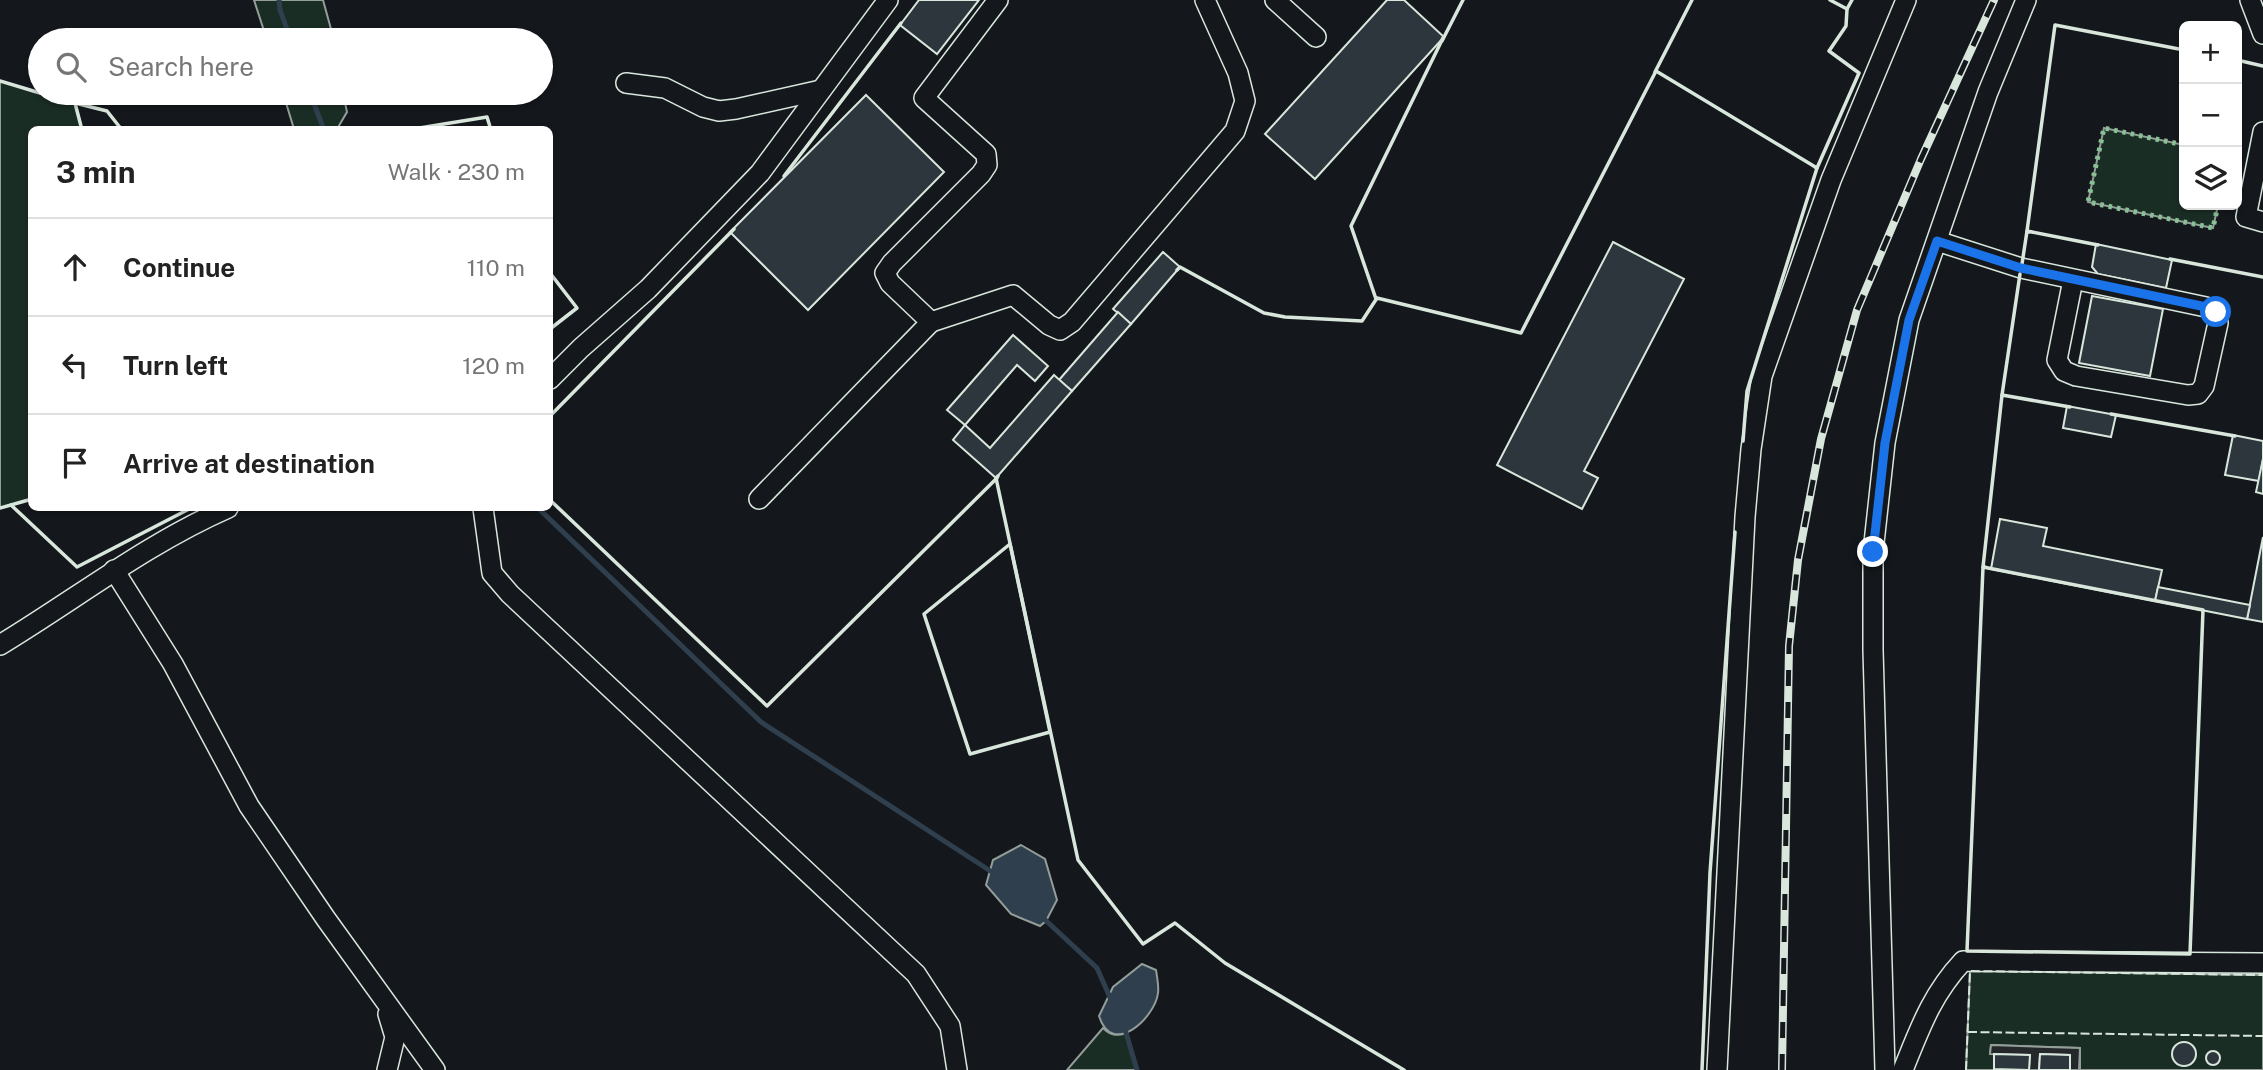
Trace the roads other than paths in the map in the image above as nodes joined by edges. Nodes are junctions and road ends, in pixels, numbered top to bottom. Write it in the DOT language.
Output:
graph roads {
  1 [pos="888,0"];
  2 [pos="998,0"];
  3 [pos="1205,0"];
  4 [pos="1275,0"];
  5 [pos="1906,0"];
  6 [pos="2026,0"];
  7 [pos="2250,0"];
  8 [pos="2263,34"];
  9 [pos="1316,37"];
  10 [pos="626,83"];
  11 [pos="821,90"];
  12 [pos="2263,132"];
  13 [pos="2263,222"];
  14 [pos="1937,241"];
  15 [pos="2073,280"];
  16 [pos="931,322"];
  17 [pos="553,376"];
  18 [pos="759,499"];
  19 [pos="221,511"];
  20 [pos="483,511"];
  21 [pos="114,570"];
  22 [pos="0,645"];
  23 [pos="2263,963"];
  24 [pos="380,993"];
  25 [pos="387,1070"];
  26 [pos="435,1070"];
  27 [pos="957,1070"];
  28 [pos="1717,1070"];
  29 [pos="1885,1070"];
  30 [pos="1903,1070"];
  1 -- 11 [label="street"];
  2 -- 16 [label="street"];
  3 -- 16 [label="street"];
  4 -- 9 [label="street"];
  5 -- 28 [label="street"];
  6 -- 14 [label="street"];
  7 -- 8 [label="street"];
  10 -- 11 [label="street"];
  11 -- 17 [label="street"];
  12 -- 13 [label="street"];
  14 -- 15 [label="street"];
  14 -- 29 [label="street"];
  15 -- 15 [label="street"];
  16 -- 18 [label="street"];
  19 -- 21 [label="street"];
  20 -- 27 [label="street"];
  21 -- 22 [label="street"];
  21 -- 24 [label="street"];
  23 -- 30 [label="street"];
  24 -- 25 [label="street"];
  24 -- 26 [label="street"];
}
